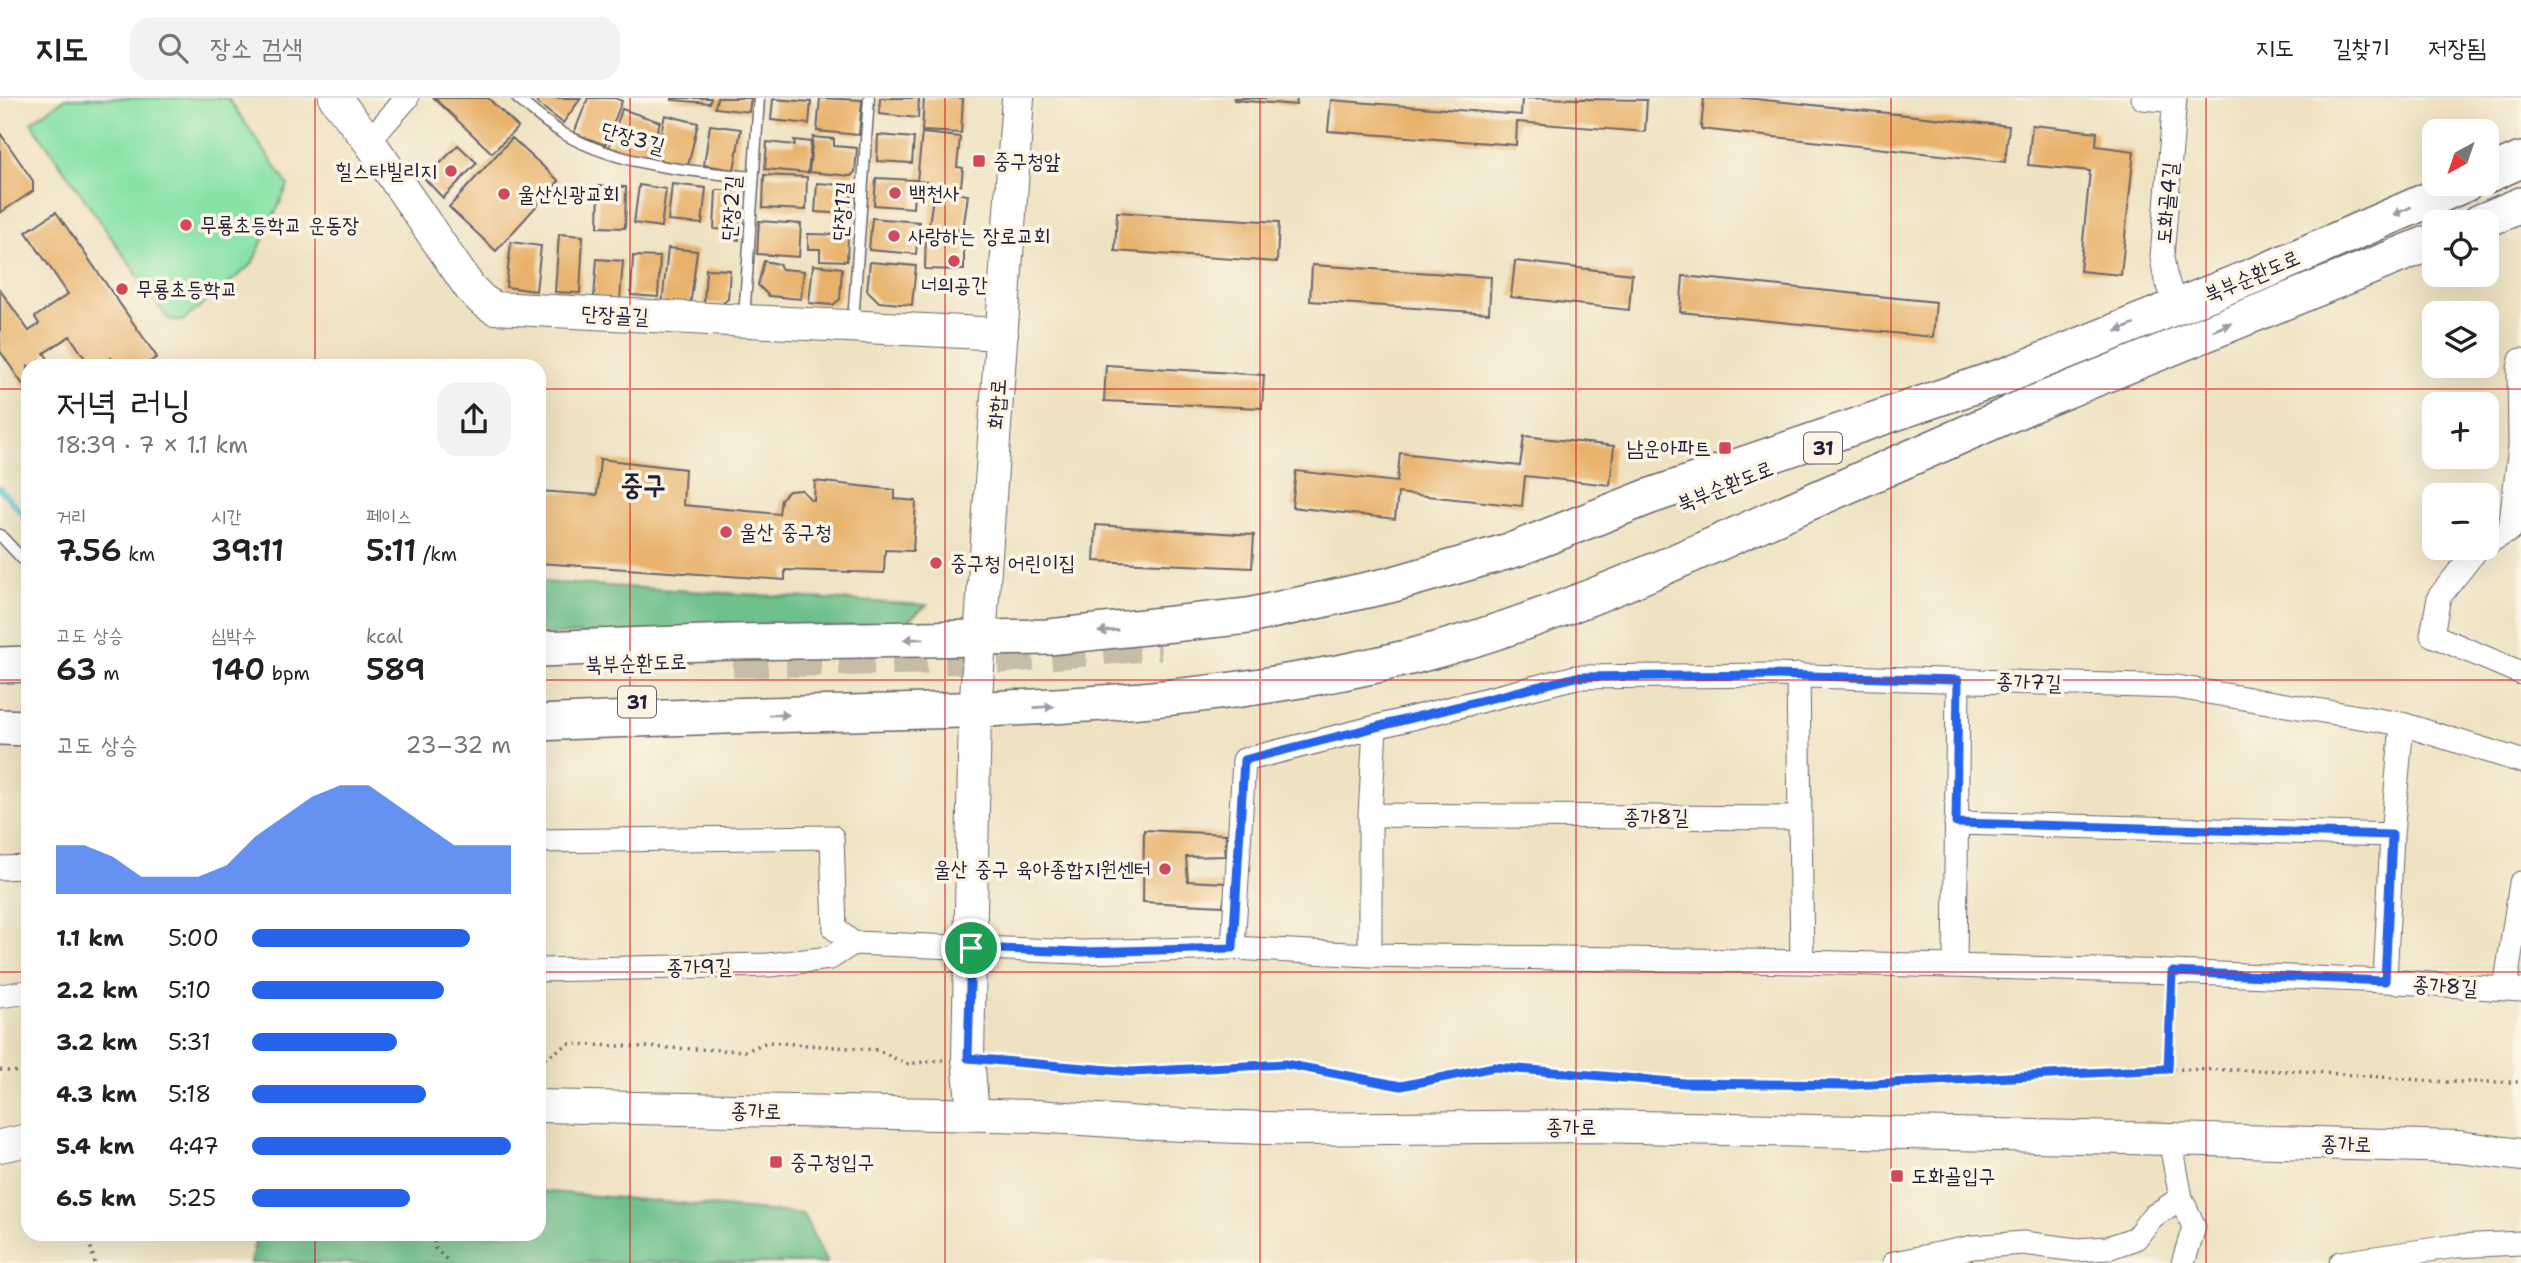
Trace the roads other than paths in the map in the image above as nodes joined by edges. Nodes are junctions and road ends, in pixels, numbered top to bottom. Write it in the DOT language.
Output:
graph roads {
  1 [pos="335,98"];
  2 [pos="407,98"];
  3 [pos="517,98"];
  4 [pos="759,98"];
  5 [pos="869,98"];
  6 [pos="1018,98"];
  7 [pos="2143,98"];
  8 [pos="2175,99"];
  9 [pos="369,141"];
  10 [pos="2521,160"];
  11 [pos="2499,170"];
  12 [pos="752,177"];
  13 [pos="2437,196"];
  14 [pos="2521,205"];
  15 [pos="2499,214"];
  16 [pos="2422,246"];
  17 [pos="2176,307"];
  18 [pos="744,322"];
  19 [pos="852,327"];
  20 [pos="1002,334"];
  21 [pos="2521,360"];
  22 [pos="2018,371"];
  23 [pos="2033,404"];
  24 [pos="2521,446"];
  25 [pos="0,535"];
  26 [pos="2499,536"];
  27 [pos="21,558"];
  28 [pos="2469,560"];
  29 [pos="982,639"];
  30 [pos="1160,643"];
  31 [pos="546,649"];
  32 [pos="733,660"];
  33 [pos="21,664"];
  34 [pos="0,665"];
  35 [pos="546,666"];
  36 [pos="2521,673"];
  37 [pos="1798,675"];
  38 [pos="0,680"];
  39 [pos="21,680"];
  40 [pos="1958,680"];
  41 [pos="1163,684"];
  42 [pos="736,699"];
  43 [pos="546,706"];
  44 [pos="975,711"];
  45 [pos="0,715"];
  46 [pos="21,715"];
  47 [pos="546,723"];
  48 [pos="2402,724"];
  49 [pos="0,727"];
  50 [pos="21,728"];
  51 [pos="1375,728"];
  52 [pos="2521,761"];
  53 [pos="1370,815"];
  54 [pos="1799,818"];
  55 [pos="1956,823"];
  56 [pos="2392,835"];
  57 [pos="546,841"];
  58 [pos="21,867"];
  59 [pos="0,868"];
  60 [pos="2521,883"];
  61 [pos="853,943"];
  62 [pos="971,948"];
  63 [pos="1233,948"];
  64 [pos="1370,955"];
  65 [pos="1802,962"];
  66 [pos="1955,966"];
  67 [pos="546,970"];
  68 [pos="2385,981"];
  69 [pos="2513,990"];
  70 [pos="21,993"];
  71 [pos="0,996"];
  72 [pos="546,1106"];
  73 [pos="973,1115"];
  74 [pos="2170,1139"];
  75 [pos="21,1142"];
  76 [pos="0,1146"];
  77 [pos="2521,1155"];
  78 [pos="2180,1198"];
  79 [pos="2521,1243"];
  80 [pos="1894,1263"];
  81 [pos="2183,1263"];
  82 [pos="2340,1263"];
  1 -- 9 [label="main road, 단장골길"];
  2 -- 9 [label="street"];
  3 -- 12 [label="lane, 단장3길"];
  4 -- 12 [label="lane, 단장2길"];
  5 -- 19 [label="lane, 단장1길"];
  6 -- 20 [label="main road, 화합로"];
  7 -- 8 [label="street"];
  8 -- 17 [label="street, 도화골4길"];
  9 -- 18 [label="main road, 단장골길"];
  10 -- 11 [label="main road"];
  12 -- 18 [label="lane, 단장2길"];
  13 -- 17 [label="main road, 북부순환도로 / 31, one-way"];
  14 -- 15 [label="main road"];
  23 -- 16 [label="main road, 북부순환도로 / 31, one-way"];
  17 -- 22 [label="main road, 북부순환도로 / 31, one-way"];
  18 -- 19 [label="main road, 단장골길"];
  19 -- 20 [label="main road, 단장골길"];
  20 -- 29 [label="main road, 화합로"];
  21 -- 24 [label="street"];
  22 -- 29 [label="main road, one-way"];
  22 -- 30 [label="main road, 북부순환도로 / 31"];
  23 -- 41 [label="main road, 북부순환도로 / 31"];
  44 -- 23 [label="main road, one-way"];
  24 -- 26 [label="street"];
  25 -- 27 [label="lane"];
  28 -- 36 [label="street"];
  29 -- 31 [label="main road, one-way"];
  29 -- 44 [label="main road, 화합로"];
  32 -- 35 [label="main road, 북부순환도로 / 31"];
  33 -- 34 [label="main road"];
  37 -- 40 [label="street, 종가7길"];
  37 -- 51 [label="street, 종가7길"];
  37 -- 54 [label="street"];
  38 -- 39 [label="main road"];
  40 -- 48 [label="street, 종가7길"];
  40 -- 55 [label="street"];
  42 -- 43 [label="main road, 북부순환도로 / 31"];
  47 -- 44 [label="main road, one-way"];
  44 -- 62 [label="main road"];
  45 -- 46 [label="main road"];
  48 -- 52 [label="street, 종가7길"];
  48 -- 56 [label="street, 종가8길"];
  49 -- 50 [label="main road"];
  51 -- 53 [label="street"];
  51 -- 63 [label="street, 종가7길"];
  53 -- 54 [label="street, 종가8길"];
  53 -- 64 [label="street"];
  54 -- 65 [label="street"];
  55 -- 56 [label="street"];
  55 -- 66 [label="street"];
  56 -- 68 [label="street, 종가8길"];
  57 -- 61 [label="street"];
  58 -- 59 [label="street"];
  60 -- 69 [label="street, 종가8길"];
  61 -- 62 [label="street, 종가8길"];
  61 -- 67 [label="street, 종가9길"];
  62 -- 63 [label="street, 종가8길"];
  62 -- 73 [label="main road"];
  63 -- 64 [label="street, 종가8길"];
  64 -- 65 [label="street, 종가8길"];
  65 -- 66 [label="street, 종가8길"];
  66 -- 68 [label="street, 종가8길"];
  68 -- 69 [label="street, 종가8길"];
  70 -- 71 [label="street"];
  72 -- 73 [label="main road, 종가로"];
  73 -- 74 [label="main road, 종가로"];
  74 -- 77 [label="main road, 종가로"];
  74 -- 78 [label="street"];
  75 -- 76 [label="main road"];
  78 -- 80 [label="street"];
  78 -- 81 [label="street"];
  79 -- 82 [label="street"];
}
